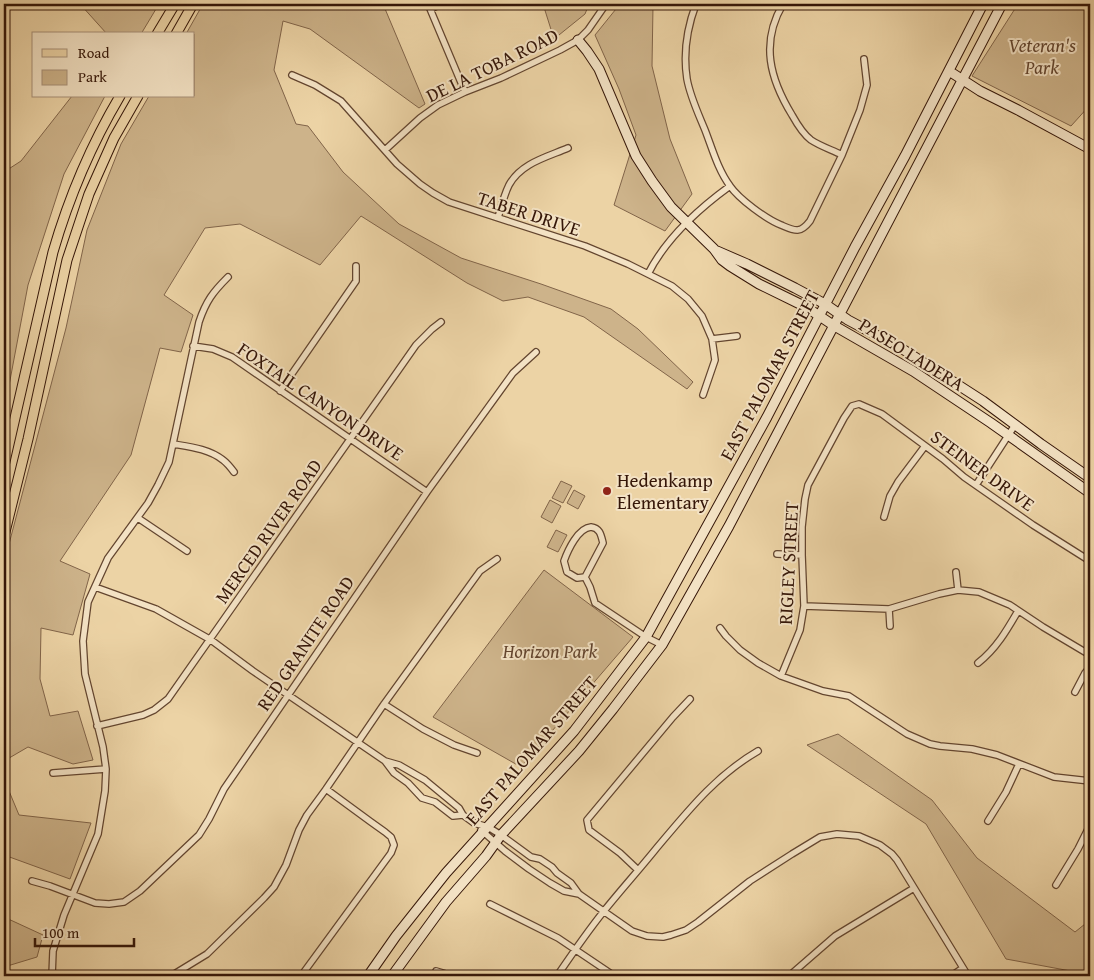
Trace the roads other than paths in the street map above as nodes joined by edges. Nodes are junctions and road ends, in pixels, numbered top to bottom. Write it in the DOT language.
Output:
graph roads {
  1 [pos="175,4"];
  2 [pos="193,4"];
  3 [pos="441,4"];
  4 [pos="606,4"];
  5 [pos="696,4"];
  6 [pos="783,4"];
  7 [pos="983,4"];
  8 [pos="1002,4"];
  9 [pos="430,6"];
  10 [pos="158,32"];
  11 [pos="177,32"];
  12 [pos="578,40"];
  13 [pos="864,59"];
  14 [pos="949,71"];
  15 [pos="292,75"];
  16 [pos="962,80"];
  17 [pos="465,92"];
  18 [pos="119,98"];
  19 [pos="137,98"];
  20 [pos="568,148"];
  21 [pos="1090,149"];
  22 [pos="386,150"];
  23 [pos="842,155"];
  24 [pos="730,186"];
  25 [pos="498,218"];
  26 [pos="687,223"];
  27 [pos="714,249"];
  28 [pos="356,266"];
  29 [pos="648,274"];
  30 [pos="228,277"];
  31 [pos="825,304"];
  32 [pos="839,314"];
  33 [pos="819,315"];
  34 [pos="441,322"];
  35 [pos="833,325"];
  36 [pos="737,336"];
  37 [pos="712,339"];
  38 [pos="193,346"];
  39 [pos="536,352"];
  40 [pos="280,391"];
  41 [pos="703,395"];
  42 [pos="858,404"];
  43 [pos="1016,425"];
  44 [pos="11,436"];
  45 [pos="1009,436"];
  46 [pos="28,439"];
  47 [pos="351,440"];
  48 [pos="173,444"];
  49 [pos="925,446"];
  50 [pos="4,466"];
  51 [pos="234,472"];
  52 [pos="1090,478"];
  53 [pos="976,485"];
  54 [pos="427,492"];
  55 [pos="1090,493"];
  56 [pos="884,517"];
  57 [pos="138,518"];
  58 [pos="4,536"];
  59 [pos="187,551"];
  60 [pos="777,554"];
  61 [pos="802,555"];
  62 [pos="497,559"];
  63 [pos="1090,561"];
  64 [pos="956,572"];
  65 [pos="585,577"];
  66 [pos="95,588"];
  67 [pos="958,590"];
  68 [pos="804,606"];
  69 [pos="889,609"];
  70 [pos="1018,611"];
  71 [pos="890,626"];
  72 [pos="720,628"];
  73 [pos="646,637"];
  74 [pos="211,640"];
  75 [pos="662,646"];
  76 [pos="1090,655"];
  77 [pos="978,663"];
  78 [pos="1090,667"];
  79 [pos="781,676"];
  80 [pos="1075,692"];
  81 [pos="288,695"];
  82 [pos="690,699"];
  83 [pos="384,704"];
  84 [pos="98,726"];
  85 [pos="358,742"];
  86 [pos="758,751"];
  87 [pos="477,753"];
  88 [pos="385,761"];
  89 [pos="1019,764"];
  90 [pos="106,769"];
  91 [pos="53,773"];
  92 [pos="1090,782"];
  93 [pos="326,789"];
  94 [pos="462,815"];
  95 [pos="988,821"];
  96 [pos="1090,825"];
  97 [pos="485,830"];
  98 [pos="501,835"];
  99 [pos="495,843"];
  100 [pos="638,870"];
  101 [pos="32,881"];
  102 [pos="1056,885"];
  103 [pos="914,888"];
  104 [pos="73,894"];
  105 [pos="579,894"];
  106 [pos="490,904"];
  107 [pos="603,912"];
  108 [pos="576,949"];
  109 [pos="963,968"];
  110 [pos="436,971"];
  111 [pos="610,973"];
  112 [pos="52,976"];
  113 [pos="174,976"];
  114 [pos="301,976"];
  115 [pos="368,976"];
  116 [pos="392,976"];
  117 [pos="453,976"];
  118 [pos="557,976"];
  119 [pos="789,976"];
  120 [pos="950,976"];
  121 [pos="968,976"];
  1 -- 10 [label="main road"];
  2 -- 11 [label="main road"];
  3 -- 9 [label="street"];
  4 -- 12 [label="street, DE LA TOBA ROAD"];
  5 -- 24 [label="street"];
  6 -- 23 [label="street"];
  7 -- 14 [label="main road, EAST PALOMAR STREET"];
  8 -- 16 [label="main road, EAST PALOMAR STREET"];
  9 -- 17 [label="street"];
  12 -- 17 [label="street, DE LA TOBA ROAD"];
  12 -- 26 [label="main road, PASEO LADERA"];
  13 -- 23 [label="street"];
  14 -- 16 [label="main road"];
  14 -- 31 [label="main road, EAST PALOMAR STREET"];
  15 -- 22 [label="street, TABER DRIVE"];
  16 -- 21 [label="main road"];
  16 -- 32 [label="main road, EAST PALOMAR STREET"];
  17 -- 22 [label="street, DE LA TOBA ROAD"];
  18 -- 44 [label="main road"];
  19 -- 46 [label="main road"];
  20 -- 25 [label="street"];
  22 -- 25 [label="street, TABER DRIVE"];
  23 -- 24 [label="street"];
  24 -- 26 [label="street"];
  25 -- 29 [label="street, TABER DRIVE"];
  26 -- 27 [label="main road, PASEO LADERA"];
  26 -- 29 [label="street"];
  27 -- 31 [label="main road, PASEO LADERA"];
  27 -- 33 [label="main road, PASEO LADERA"];
  28 -- 40 [label="street"];
  29 -- 37 [label="street, TABER DRIVE"];
  30 -- 38 [label="street"];
  31 -- 32 [label="main road, PASEO LADERA"];
  31 -- 33 [label="main road, EAST PALOMAR STREET"];
  32 -- 35 [label="main road, EAST PALOMAR STREET"];
  32 -- 43 [label="main road, PASEO LADERA"];
  33 -- 35 [label="main road, PASEO LADERA"];
  33 -- 73 [label="main road, EAST PALOMAR STREET"];
  34 -- 47 [label="street, MERCED RIVER ROAD"];
  35 -- 45 [label="main road, PASEO LADERA"];
  35 -- 75 [label="main road, EAST PALOMAR STREET"];
  36 -- 37 [label="street"];
  37 -- 41 [label="street, TABER DRIVE"];
  38 -- 40 [label="street, FOXTAIL CANYON DRIVE"];
  38 -- 48 [label="street"];
  39 -- 54 [label="street, RED GRANITE ROAD"];
  40 -- 47 [label="street, FOXTAIL CANYON DRIVE"];
  42 -- 49 [label="street, STEINER DRIVE"];
  42 -- 61 [label="street, RIGLEY STREET"];
  43 -- 45 [label="street"];
  43 -- 52 [label="main road, PASEO LADERA"];
  44 -- 46 [label="main road"];
  44 -- 50 [label="main road"];
  45 -- 53 [label="street"];
  45 -- 55 [label="main road, PASEO LADERA"];
  46 -- 58 [label="main road"];
  47 -- 54 [label="street, FOXTAIL CANYON DRIVE"];
  47 -- 74 [label="street, MERCED RIVER ROAD"];
  48 -- 51 [label="street"];
  48 -- 57 [label="street"];
  49 -- 53 [label="street, STEINER DRIVE"];
  49 -- 56 [label="street"];
  53 -- 63 [label="street, STEINER DRIVE"];
  54 -- 81 [label="street, RED GRANITE ROAD"];
  57 -- 59 [label="street"];
  57 -- 66 [label="street"];
  60 -- 61 [label="street"];
  61 -- 68 [label="street, RIGLEY STREET"];
  62 -- 83 [label="street"];
  64 -- 67 [label="street"];
  65 -- 65 [label="street"];
  65 -- 73 [label="street"];
  66 -- 74 [label="street"];
  66 -- 84 [label="street"];
  67 -- 69 [label="street"];
  67 -- 70 [label="street"];
  68 -- 69 [label="street"];
  68 -- 79 [label="street, RIGLEY STREET"];
  69 -- 71 [label="street"];
  70 -- 76 [label="street"];
  70 -- 77 [label="street"];
  72 -- 79 [label="street"];
  73 -- 75 [label="street"];
  73 -- 97 [label="main road, EAST PALOMAR STREET"];
  74 -- 81 [label="street"];
  74 -- 84 [label="street, MERCED RIVER ROAD"];
  75 -- 98 [label="main road, EAST PALOMAR STREET"];
  78 -- 80 [label="street"];
  79 -- 89 [label="street"];
  81 -- 85 [label="street"];
  81 -- 104 [label="street, RED GRANITE ROAD"];
  82 -- 100 [label="street"];
  83 -- 85 [label="street"];
  83 -- 87 [label="street"];
  84 -- 90 [label="street"];
  85 -- 88 [label="street"];
  85 -- 93 [label="street"];
  86 -- 100 [label="street"];
  88 -- 94 [label="street"];
  88 -- 94 [label="street"];
  89 -- 92 [label="street"];
  89 -- 95 [label="street"];
  90 -- 91 [label="street"];
  90 -- 104 [label="street"];
  93 -- 113 [label="street"];
  93 -- 114 [label="street"];
  94 -- 97 [label="street"];
  96 -- 102 [label="street"];
  97 -- 98 [label="street"];
  97 -- 99 [label="street"];
  97 -- 115 [label="main road, EAST PALOMAR STREET"];
  98 -- 99 [label="main road, EAST PALOMAR STREET"];
  98 -- 105 [label="street"];
  99 -- 105 [label="street"];
  99 -- 116 [label="main road, EAST PALOMAR STREET"];
  100 -- 107 [label="street"];
  101 -- 104 [label="street, RED GRANITE ROAD"];
  103 -- 107 [label="street"];
  103 -- 109 [label="street"];
  103 -- 119 [label="street"];
  104 -- 112 [label="street"];
  105 -- 107 [label="street"];
  106 -- 108 [label="street"];
  107 -- 108 [label="street"];
  108 -- 111 [label="street"];
  108 -- 118 [label="street"];
  109 -- 120 [label="street"];
  109 -- 121 [label="street"];
  110 -- 117 [label="street"];
}
